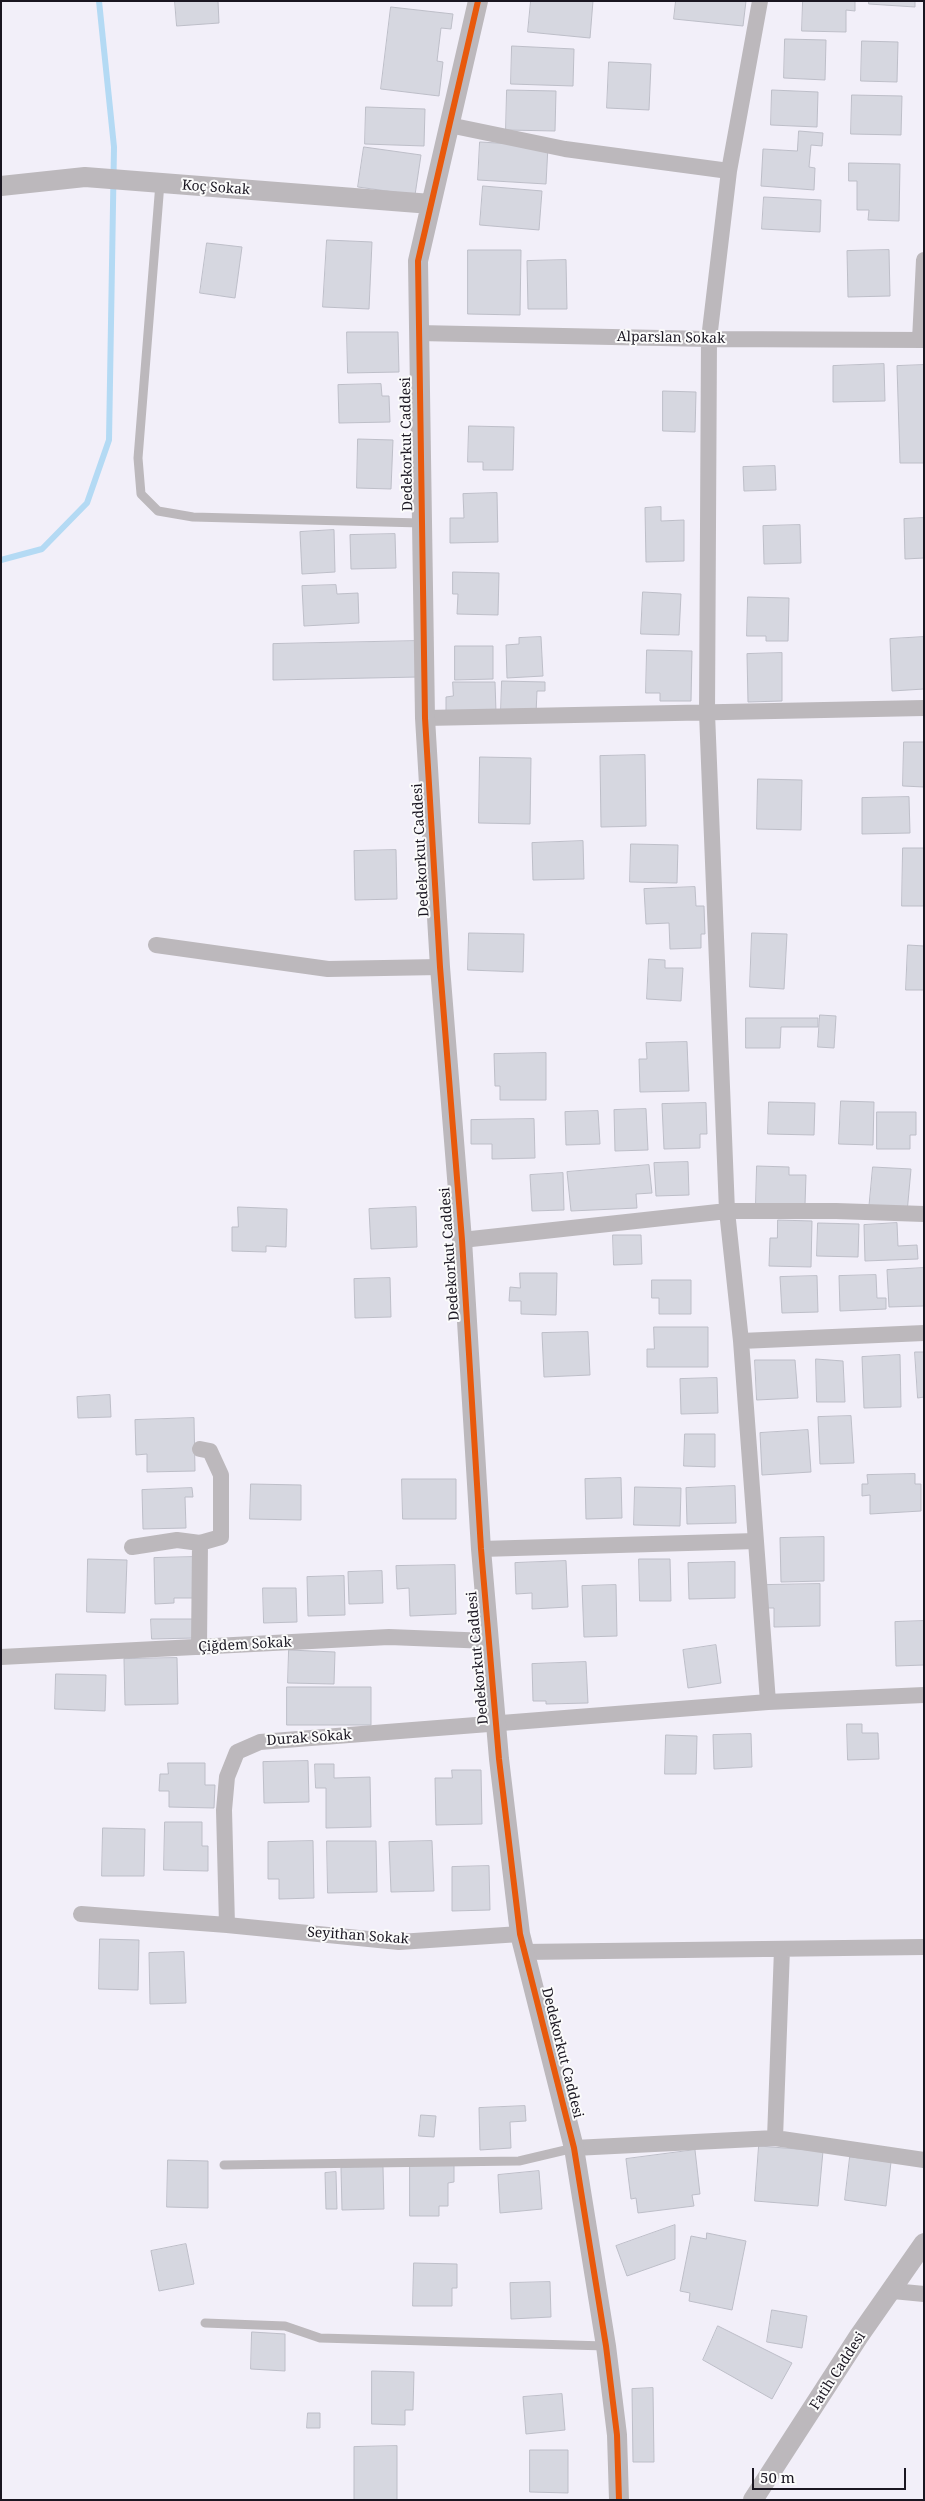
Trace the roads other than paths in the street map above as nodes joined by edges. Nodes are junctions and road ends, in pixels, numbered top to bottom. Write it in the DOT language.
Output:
graph roads {
  1 [pos="478,1"];
  2 [pos="760,1"];
  3 [pos="449,125"];
  4 [pos="730,171"];
  5 [pos="160,183"];
  6 [pos="1,186"];
  7 [pos="431,204"];
  8 [pos="924,260"];
  9 [pos="418,333"];
  10 [pos="709,339"];
  11 [pos="922,340"];
  12 [pos="421,523"];
  13 [pos="924,708"];
  14 [pos="706,713"];
  15 [pos="425,718"];
  16 [pos="156,946"];
  17 [pos="440,967"];
  18 [pos="727,1211"];
  19 [pos="924,1214"];
  20 [pos="462,1240"];
  21 [pos="924,1333"];
  22 [pos="741,1340"];
  23 [pos="200,1449"];
  24 [pos="756,1541"];
  25 [pos="200,1543"];
  26 [pos="132,1547"];
  27 [pos="481,1549"];
  28 [pos="488,1641"];
  29 [pos="199,1647"];
  30 [pos="1,1656"];
  31 [pos="924,1695"];
  32 [pos="768,1702"];
  33 [pos="497,1722"];
  34 [pos="80,1914"];
  35 [pos="227,1925"];
  36 [pos="522,1943"];
  37 [pos="924,1947"];
  38 [pos="782,1949"];
  39 [pos="775,2138"];
  40 [pos="574,2148"];
  41 [pos="924,2160"];
  42 [pos="224,2165"];
  43 [pos="924,2243"];
  44 [pos="893,2291"];
  45 [pos="924,2294"];
  46 [pos="204,2323"];
  47 [pos="606,2346"];
  48 [pos="619,2500"];
  49 [pos="753,2500"];
  1 -- 3 [label="street, Dedekorkut Caddesi"];
  2 -- 4 [label="street"];
  3 -- 4 [label="street"];
  3 -- 7 [label="street, Dedekorkut Caddesi"];
  4 -- 10 [label="street"];
  5 -- 6 [label="street, Koç Sokak"];
  5 -- 7 [label="street, Koç Sokak"];
  5 -- 12 [label="lane"];
  7 -- 9 [label="street, Dedekorkut Caddesi"];
  8 -- 11 [label="street"];
  9 -- 10 [label="street, Alparslan Sokak"];
  9 -- 12 [label="street, Dedekorkut Caddesi"];
  10 -- 11 [label="street, Alparslan Sokak"];
  10 -- 14 [label="street"];
  12 -- 15 [label="street, Dedekorkut Caddesi"];
  13 -- 14 [label="street"];
  14 -- 15 [label="street"];
  14 -- 18 [label="street"];
  15 -- 17 [label="street, Dedekorkut Caddesi"];
  16 -- 17 [label="street"];
  17 -- 20 [label="street, Dedekorkut Caddesi"];
  18 -- 19 [label="street"];
  18 -- 20 [label="street"];
  18 -- 22 [label="street"];
  20 -- 27 [label="street, Dedekorkut Caddesi"];
  21 -- 22 [label="street"];
  22 -- 24 [label="street"];
  23 -- 25 [label="street"];
  24 -- 27 [label="street"];
  24 -- 32 [label="street"];
  25 -- 26 [label="street"];
  25 -- 29 [label="street"];
  27 -- 28 [label="street, Dedekorkut Caddesi"];
  28 -- 29 [label="street, Çiğdem Sokak"];
  28 -- 33 [label="street, Dedekorkut Caddesi"];
  29 -- 30 [label="street, Çiğdem Sokak"];
  31 -- 32 [label="street, Durak Sokak"];
  32 -- 33 [label="street, Durak Sokak"];
  33 -- 35 [label="street, Durak Sokak"];
  33 -- 36 [label="street, Dedekorkut Caddesi"];
  34 -- 35 [label="street, Seyithan Sokak"];
  35 -- 36 [label="street, Seyithan Sokak"];
  36 -- 38 [label="street, Seyithan Sokak"];
  36 -- 40 [label="street, Dedekorkut Caddesi"];
  37 -- 38 [label="street, Seyithan Sokak"];
  38 -- 39 [label="street"];
  39 -- 40 [label="street"];
  39 -- 41 [label="street"];
  40 -- 42 [label="lane"];
  40 -- 47 [label="street, Dedekorkut Caddesi"];
  43 -- 44 [label="street, Fatih Caddesi"];
  44 -- 45 [label="street"];
  44 -- 49 [label="street, Fatih Caddesi"];
  46 -- 47 [label="lane"];
  47 -- 48 [label="street, Dedekorkut Caddesi"];
}
